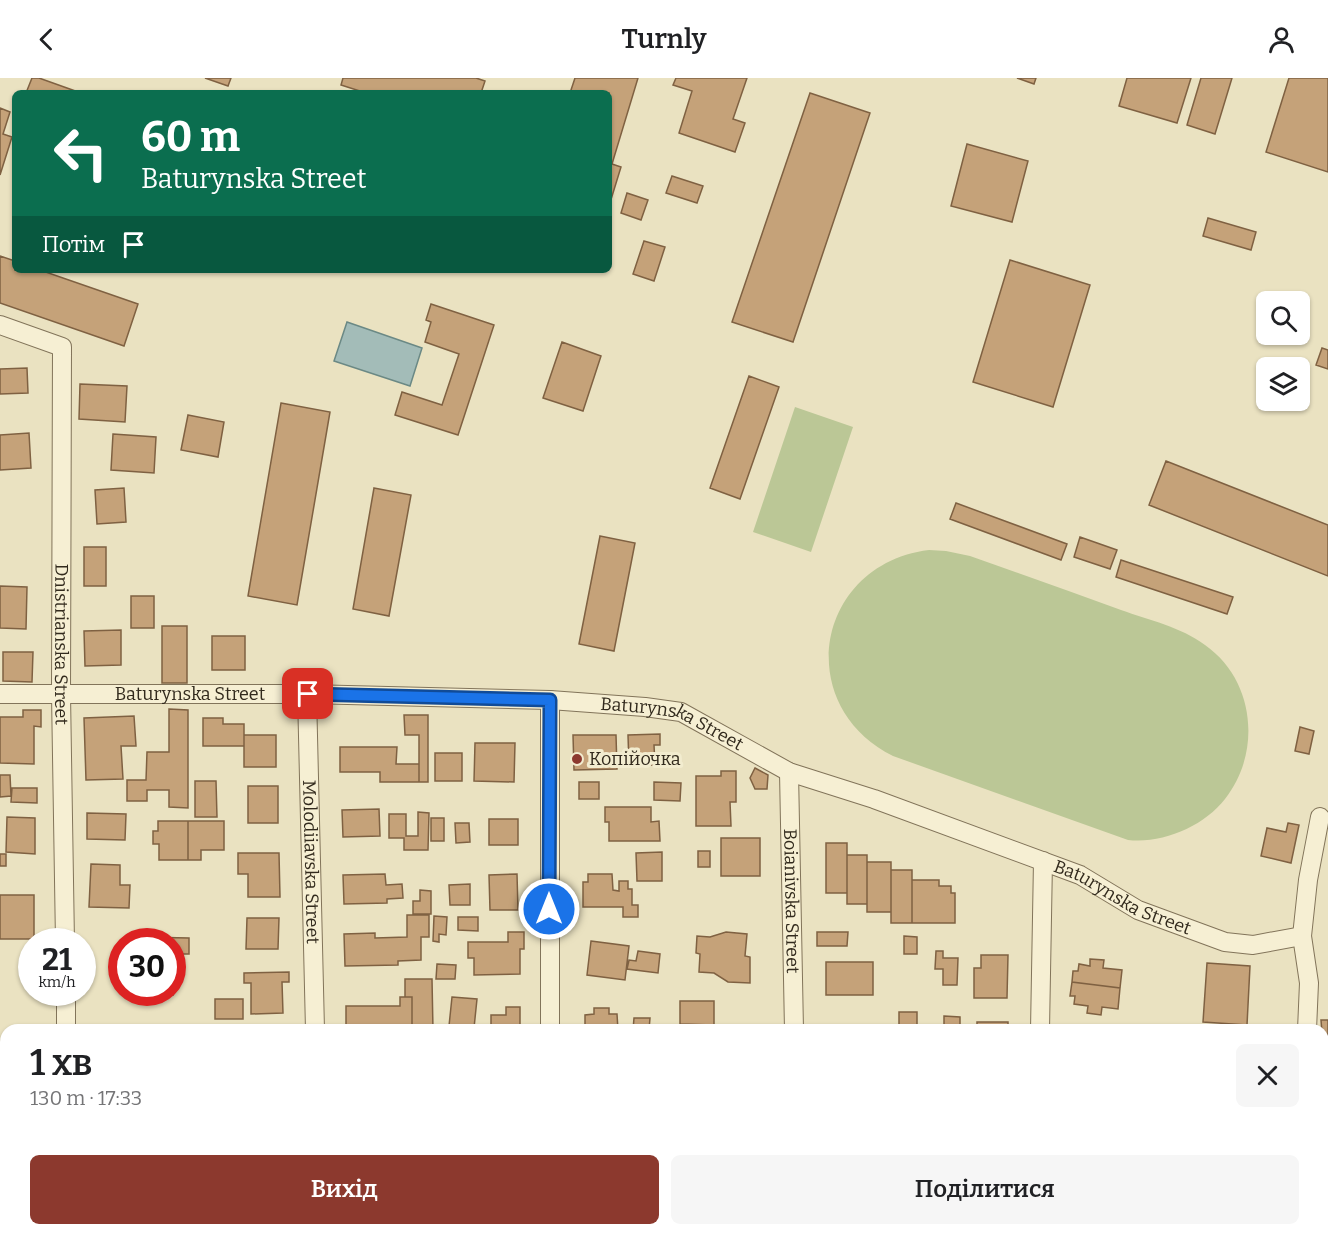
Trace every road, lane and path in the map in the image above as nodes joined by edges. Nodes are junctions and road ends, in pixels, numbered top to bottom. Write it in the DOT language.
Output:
graph roads {
  1 [pos="0,325"];
  2 [pos="0,694"];
  3 [pos="61,694"];
  4 [pos="308,694"];
  5 [pos="550,700"];
  6 [pos="789,772"];
  7 [pos="1320,817"];
  8 [pos="1043,861"];
  9 [pos="65,928"];
  10 [pos="1302,936"];
  11 [pos="66,1006"];
  12 [pos="66,1024"];
  13 [pos="315,1024"];
  14 [pos="550,1024"];
  15 [pos="794,1024"];
  16 [pos="1040,1024"];
  17 [pos="1307,1024"];
  1 -- 3 [label="street, Dnistrianska Street"];
  2 -- 3 [label="street, Baturynska Street"];
  3 -- 4 [label="street, Baturynska Street"];
  3 -- 9 [label="street, Dnistrianska Street"];
  4 -- 5 [label="street, Baturynska Street"];
  4 -- 13 [label="street, Molodiiavska Street"];
  5 -- 6 [label="street, Baturynska Street"];
  5 -- 14 [label="street"];
  6 -- 8 [label="street, Baturynska Street"];
  6 -- 15 [label="street, Boianivska Street"];
  7 -- 10 [label="street"];
  8 -- 10 [label="street, Baturynska Street"];
  8 -- 16 [label="street"];
  10 -- 17 [label="street"];
  11 -- 12 [label="street"];
}
